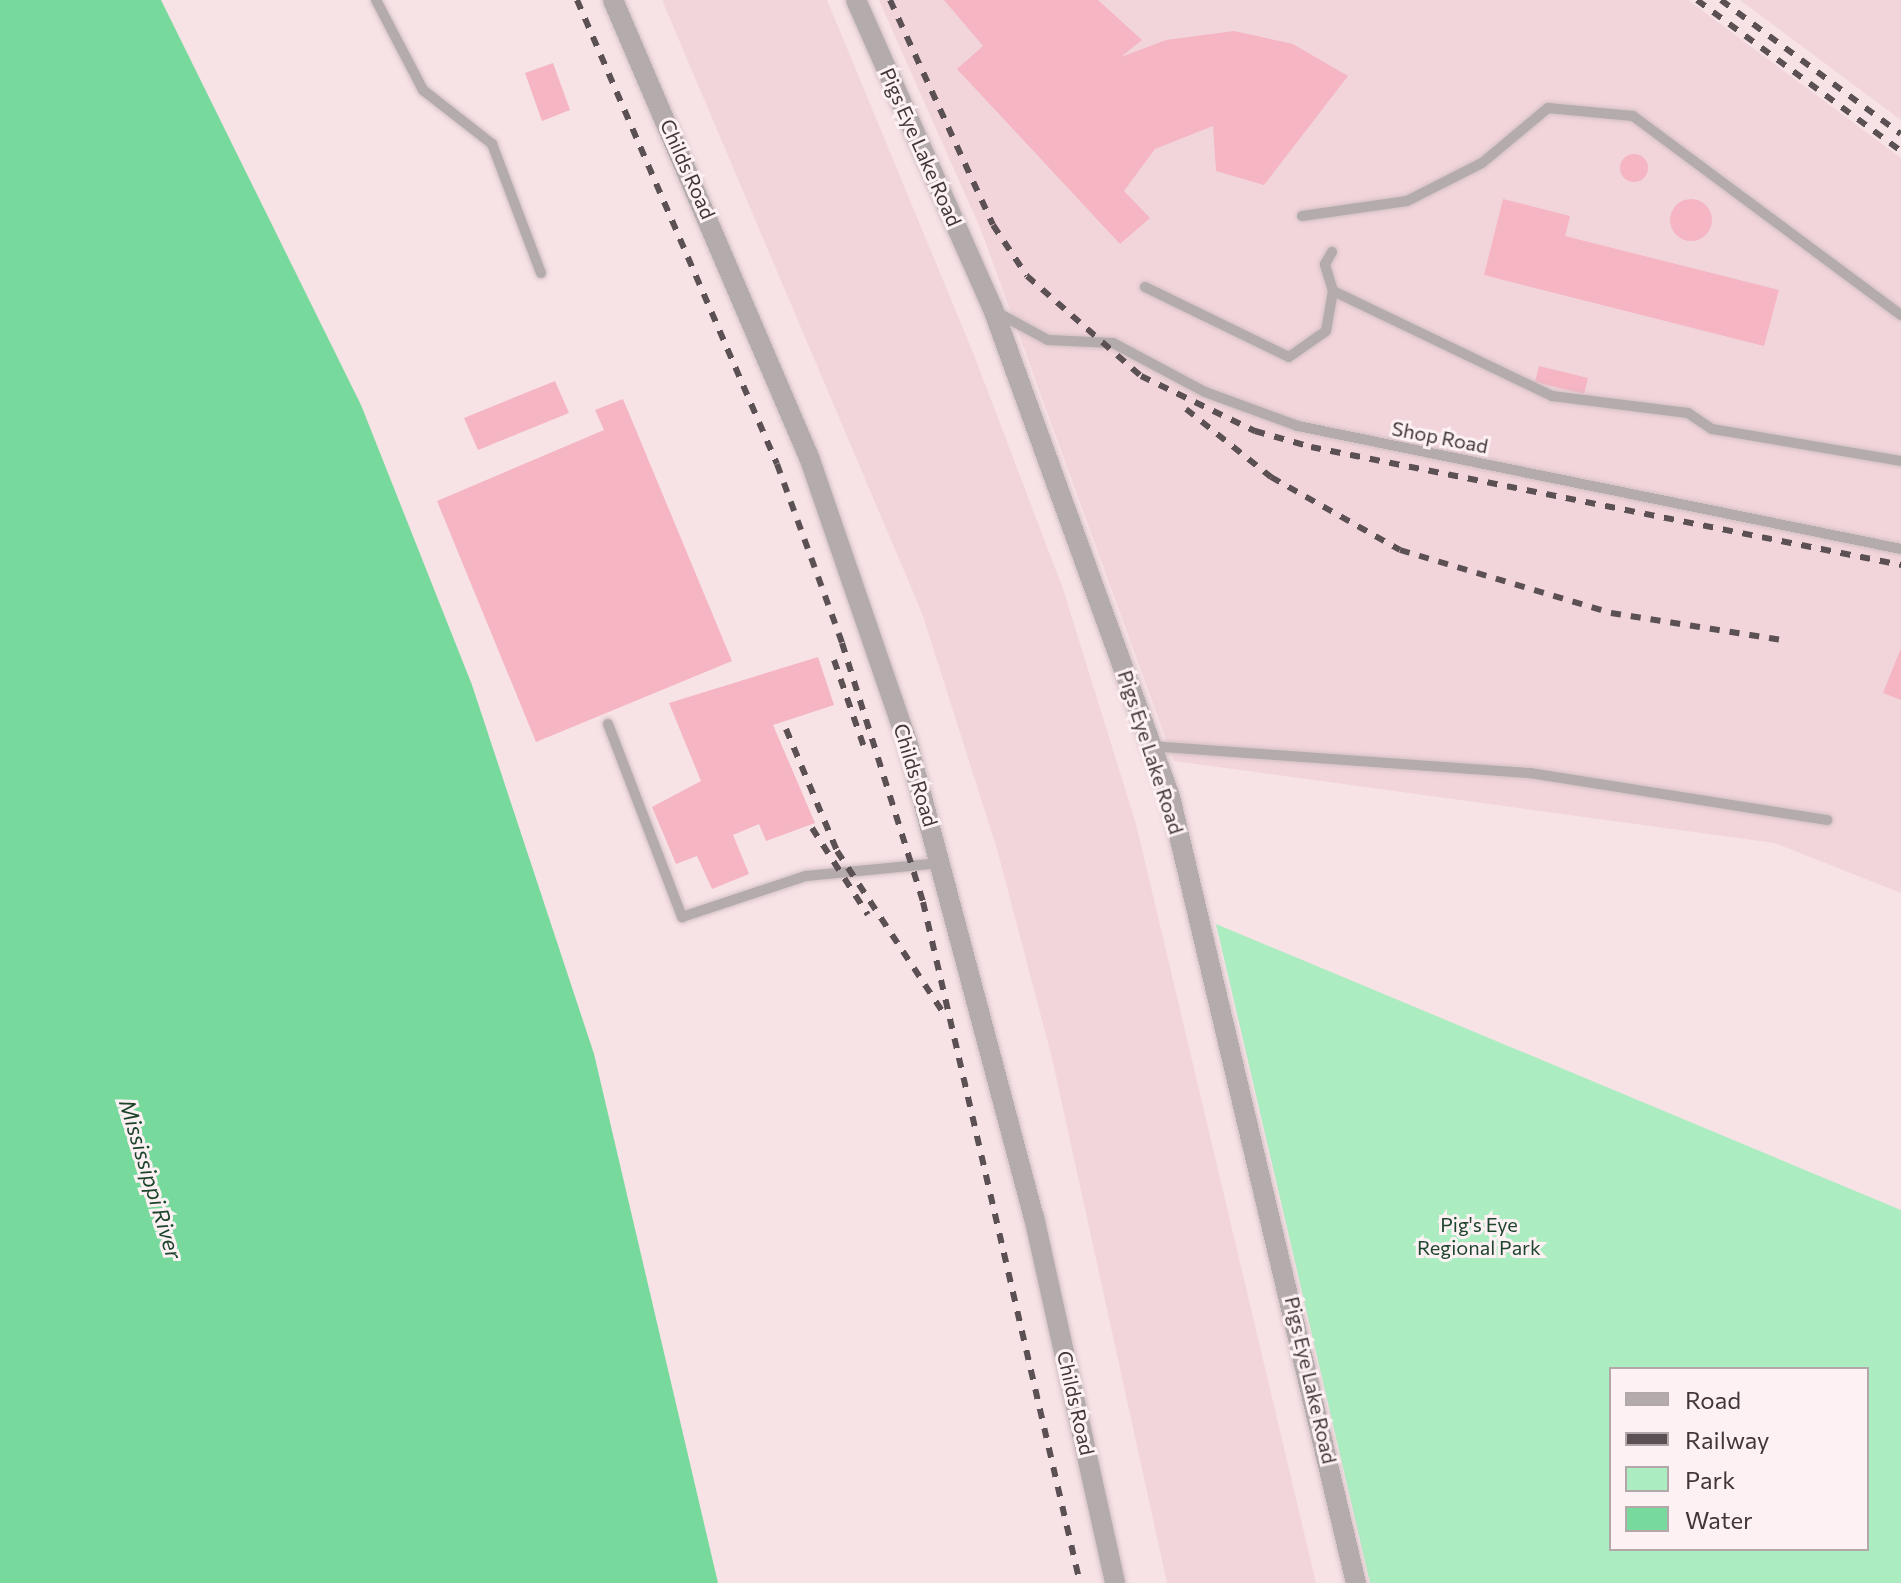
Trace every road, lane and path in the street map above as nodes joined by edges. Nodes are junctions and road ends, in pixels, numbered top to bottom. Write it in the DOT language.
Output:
graph roads {
  1 [pos="376,0"];
  2 [pos="613,0"];
  3 [pos="856,0"];
  4 [pos="1302,216"];
  5 [pos="1332,252"];
  6 [pos="541,273"];
  7 [pos="1145,287"];
  8 [pos="1333,291"];
  9 [pos="993,309"];
  10 [pos="1901,315"];
  11 [pos="1901,461"];
  12 [pos="1901,549"];
  13 [pos="608,724"];
  14 [pos="1151,746"];
  15 [pos="1827,820"];
  16 [pos="942,862"];
  17 [pos="1115,1583"];
  18 [pos="1356,1583"];
  1 -- 6 [label="lane"];
  2 -- 16 [label="street, Childs Road"];
  3 -- 9 [label="street, Pigs Eye Lake Road"];
  4 -- 10 [label="lane"];
  5 -- 8 [label="lane"];
  7 -- 8 [label="lane"];
  8 -- 11 [label="lane"];
  9 -- 12 [label="lane, Shop Road"];
  9 -- 14 [label="street, Pigs Eye Lake Road"];
  13 -- 16 [label="lane"];
  14 -- 15 [label="lane"];
  14 -- 18 [label="street, Pigs Eye Lake Road"];
  16 -- 17 [label="street, Childs Road"];
}
